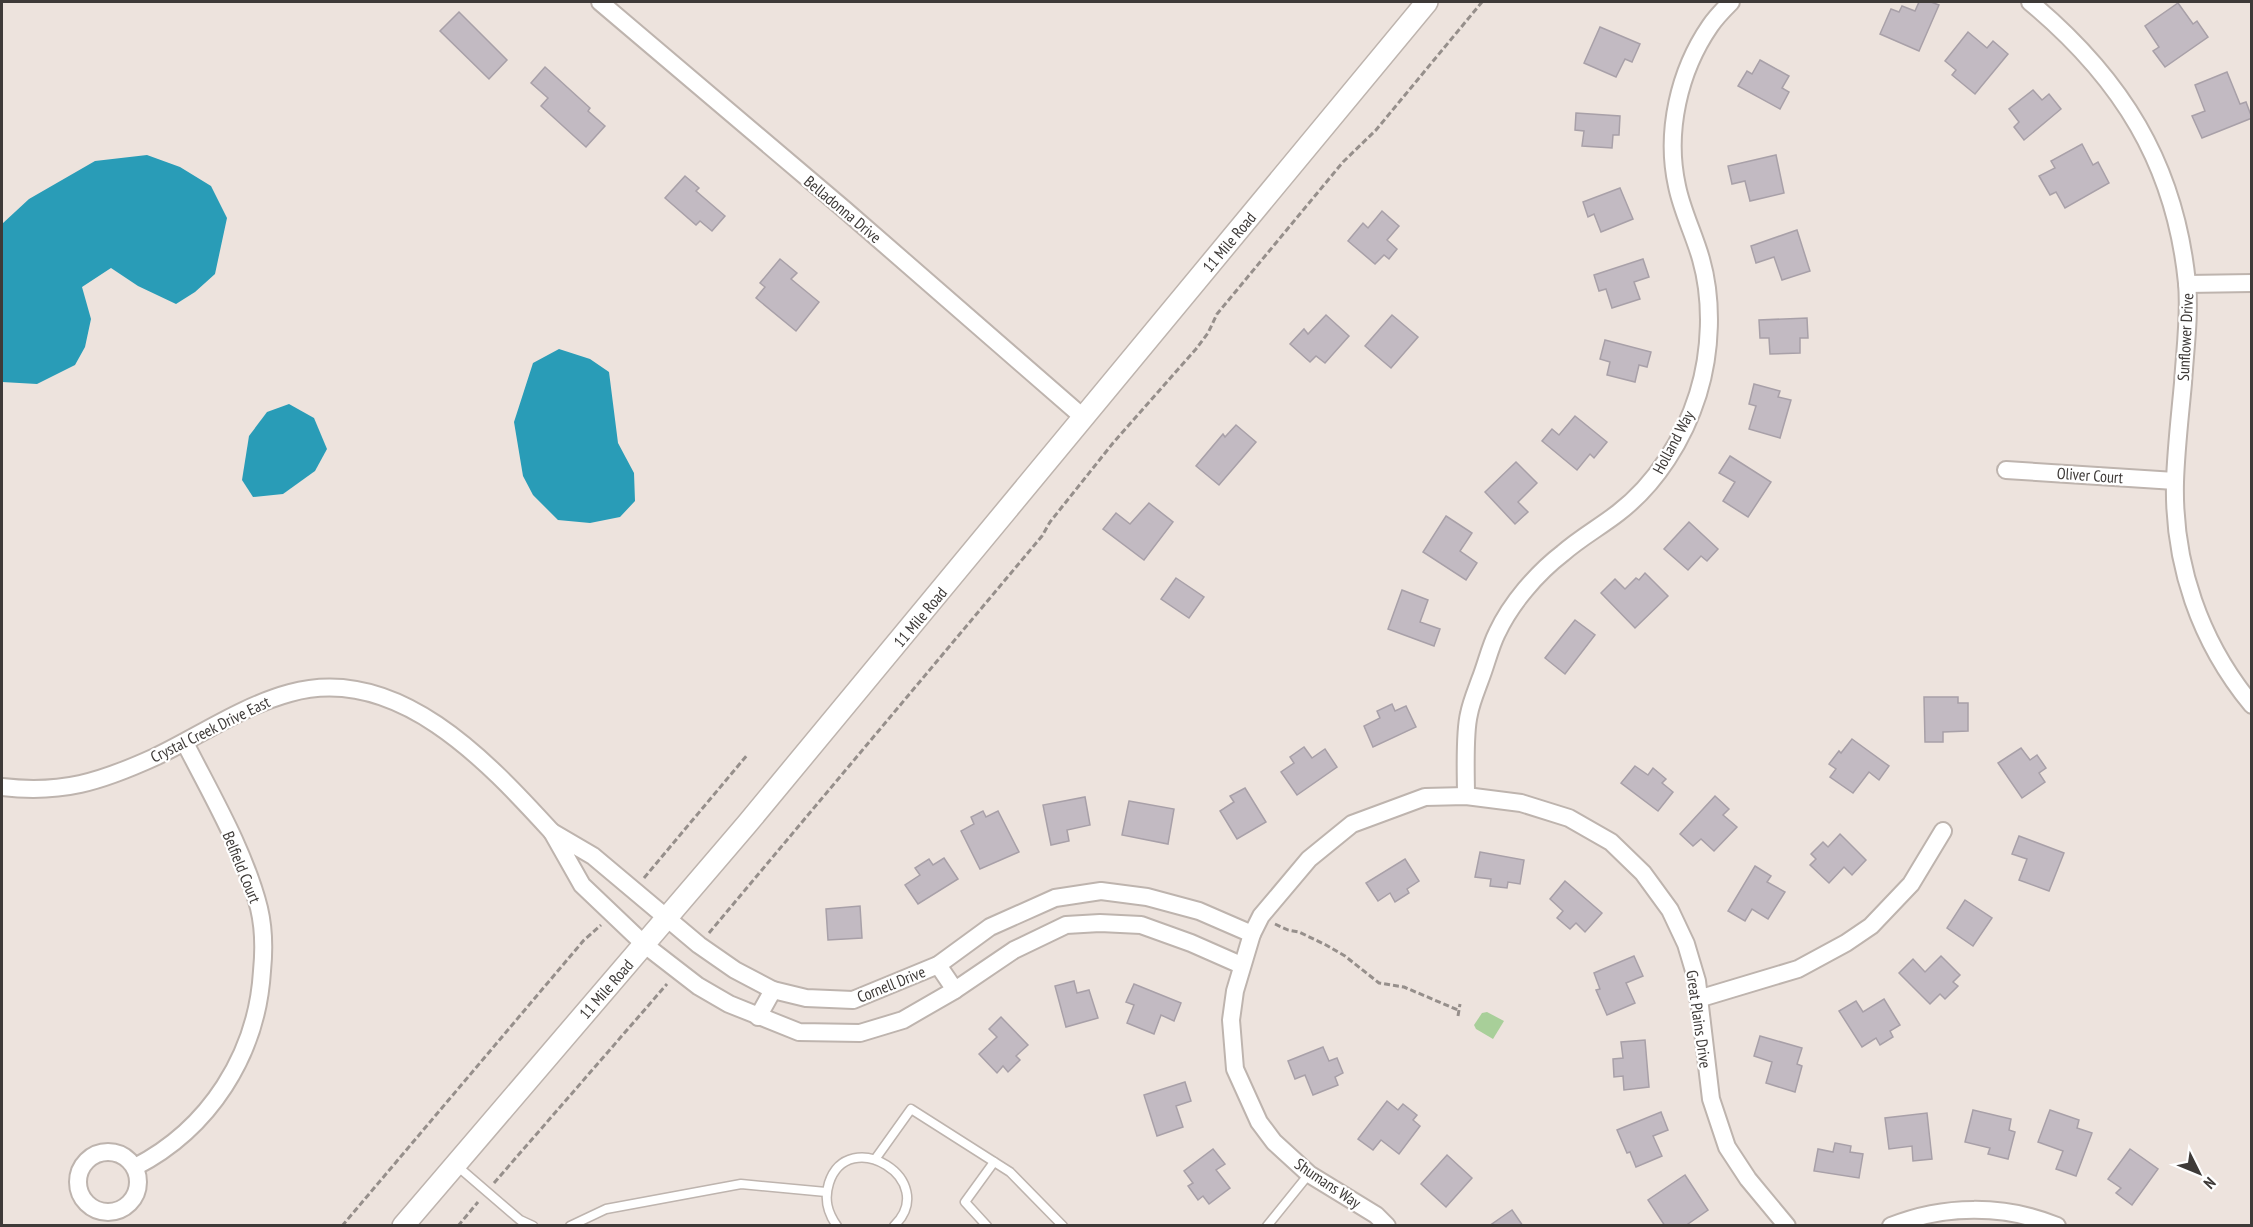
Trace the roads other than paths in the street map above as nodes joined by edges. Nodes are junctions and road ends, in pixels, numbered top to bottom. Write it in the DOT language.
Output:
graph roads {
  1 [pos="600,2"];
  2 [pos="1427,2"];
  3 [pos="1731,2"];
  4 [pos="2030,2"];
  5 [pos="2252,283"];
  6 [pos="2187,284"];
  7 [pos="1084,417"];
  8 [pos="2006,470"];
  9 [pos="2175,481"];
  10 [pos="2252,705"];
  11 [pos="185,743"];
  12 [pos="2,787"];
  13 [pos="1466,796"];
  14 [pos="1943,831"];
  15 [pos="552,832"];
  16 [pos="1147,897"];
  17 [pos="1055,898"];
  18 [pos="668,918"];
  19 [pos="1066,925"];
  20 [pos="1141,925"];
  21 [pos="1252,934"];
  22 [pos="645,945"];
  23 [pos="938,965"];
  24 [pos="1241,965"];
  25 [pos="773,990"];
  26 [pos="955,990"];
  27 [pos="1698,999"];
  28 [pos="758,1017"];
  29 [pos="876,1158"];
  30 [pos="994,1162"];
  31 [pos="455,1164"];
  32 [pos="135,1167"];
  33 [pos="1309,1174"];
  34 [pos="826,1192"];
  35 [pos="403,1226"];
  36 [pos="533,1226"];
  37 [pos="570,1226"];
  38 [pos="837,1226"];
  39 [pos="894,1226"];
  40 [pos="987,1226"];
  41 [pos="1063,1226"];
  42 [pos="1267,1226"];
  43 [pos="1387,1226"];
  44 [pos="1787,1226"];
  45 [pos="1891,1226"];
  46 [pos="2057,1226"];
  1 -- 7 [label="street, Belladonna Drive"];
  2 -- 7 [label="street, 11 Mile Road"];
  3 -- 13 [label="street, Holland Way"];
  4 -- 6 [label="street, Sunflower Drive"];
  5 -- 6 [label="street"];
  6 -- 9 [label="street, Sunflower Drive"];
  7 -- 18 [label="street, 11 Mile Road"];
  8 -- 9 [label="street, Oliver Court"];
  9 -- 10 [label="street, Sunflower Drive"];
  11 -- 12 [label="street, Crystal Creek Drive East"];
  11 -- 15 [label="street, Crystal Creek Drive East"];
  11 -- 32 [label="street, Belfield Court"];
  13 -- 21 [label="street, Great Plains Drive"];
  13 -- 27 [label="street, Great Plains Drive"];
  14 -- 27 [label="street"];
  15 -- 18 [label="street, Crystal Creek Drive East"];
  15 -- 22 [label="street, Crystal Creek Drive East"];
  16 -- 17 [label="street, Cornell Drive"];
  16 -- 20 [label="street"];
  16 -- 21 [label="street, Cornell Drive"];
  17 -- 19 [label="street"];
  17 -- 23 [label="street, Cornell Drive"];
  18 -- 22 [label="street, 11 Mile Road"];
  18 -- 25 [label="street, Cornell Drive"];
  19 -- 20 [label="street, Cornell Drive"];
  19 -- 26 [label="street, Cornell Drive"];
  20 -- 24 [label="street, Cornell Drive"];
  21 -- 24 [label="street, Shumans Way"];
  22 -- 28 [label="street, Cornell Drive"];
  22 -- 31 [label="street, 11 Mile Road"];
  23 -- 25 [label="street, Cornell Drive"];
  23 -- 26 [label="street, Cornell Drive"];
  24 -- 33 [label="street, Shumans Way"];
  25 -- 28 [label="street"];
  26 -- 28 [label="street, Cornell Drive"];
  27 -- 44 [label="street, Great Plains Drive"];
  29 -- 30 [label="lane"];
  29 -- 34 [label="lane"];
  29 -- 39 [label="lane"];
  30 -- 40 [label="lane"];
  30 -- 41 [label="lane"];
  31 -- 35 [label="street, 11 Mile Road"];
  31 -- 36 [label="lane"];
  33 -- 42 [label="lane"];
  33 -- 43 [label="street, Shumans Way"];
  34 -- 37 [label="lane"];
  34 -- 38 [label="lane"];
  45 -- 46 [label="street"];
}
